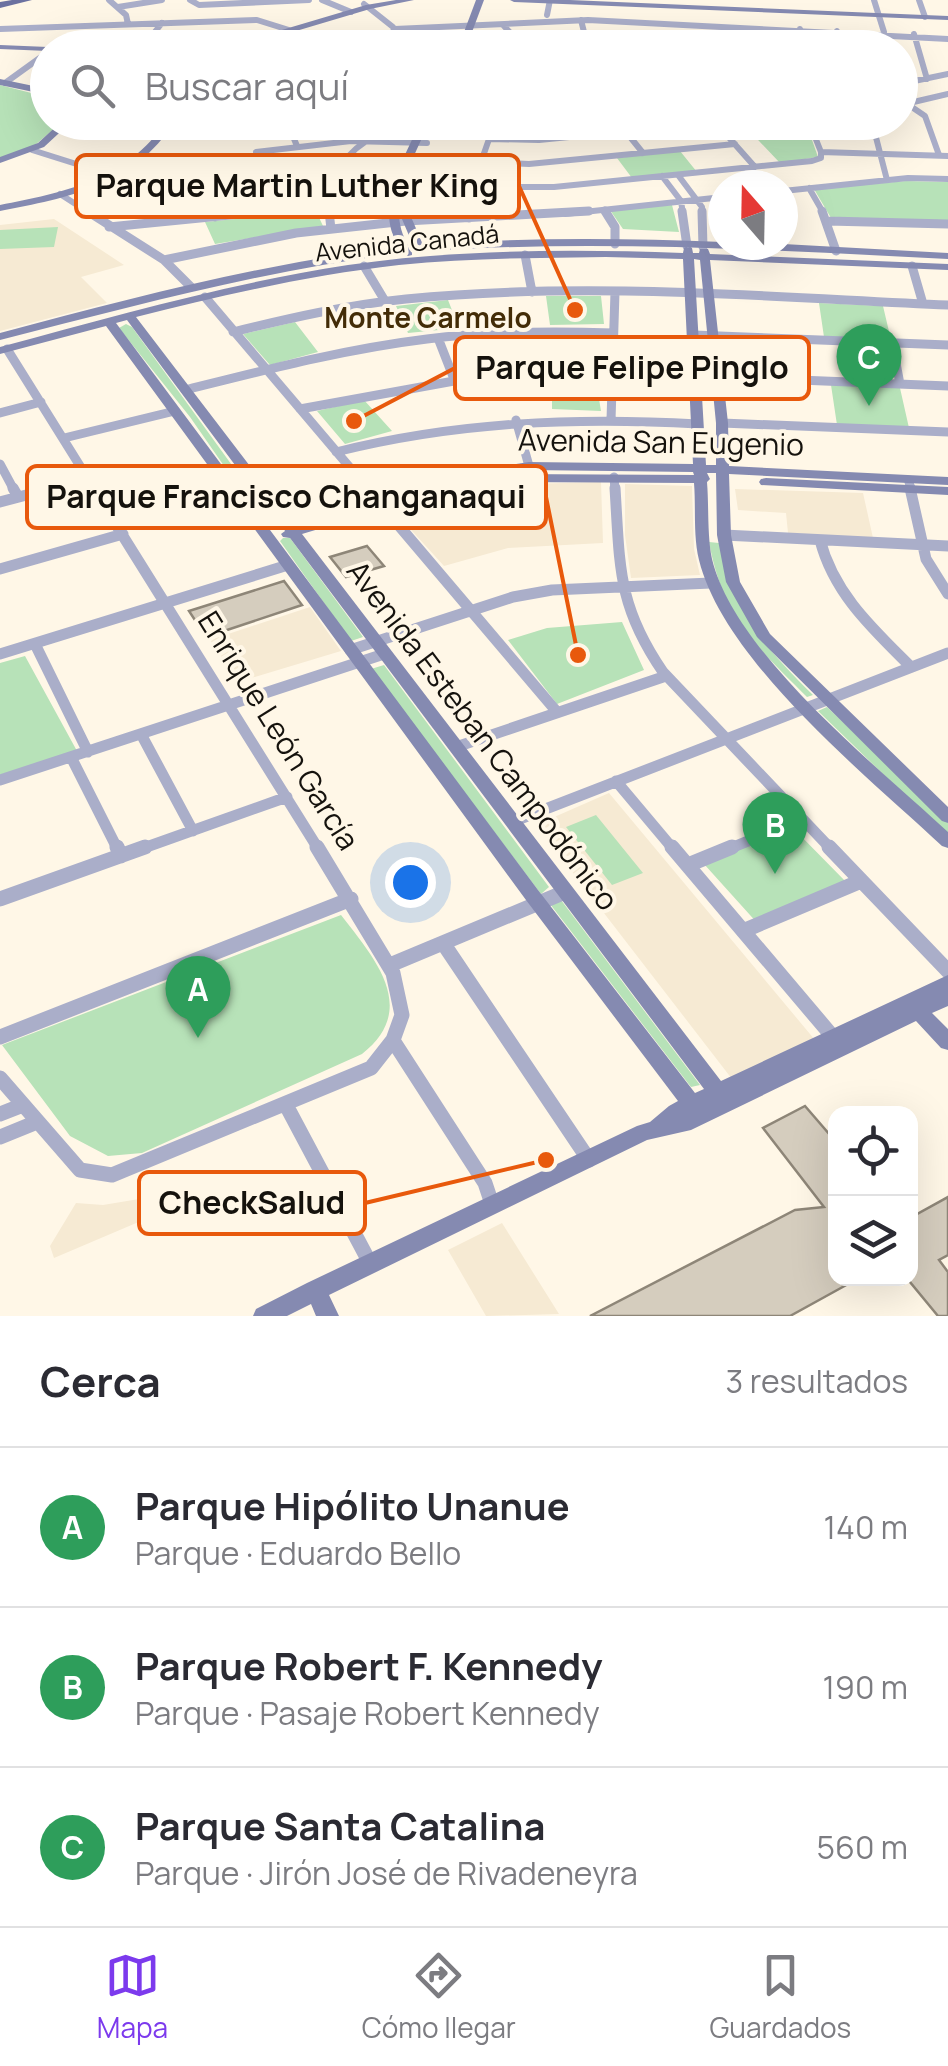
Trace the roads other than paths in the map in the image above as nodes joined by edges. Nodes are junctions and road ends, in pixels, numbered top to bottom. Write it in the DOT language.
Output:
graph roads {
  1 [pos="22,0"];
  2 [pos="109,0"];
  3 [pos="162,0"];
  4 [pos="190,0"];
  5 [pos="309,0"];
  6 [pos="322,0"];
  7 [pos="381,0"];
  8 [pos="410,0"];
  9 [pos="470,0"];
  10 [pos="480,0"];
  11 [pos="514,0"];
  12 [pos="874,0"];
  13 [pos="920,0"];
  14 [pos="550,1"];
  15 [pos="698,4"];
  16 [pos="0,5"];
  17 [pos="367,6"];
  18 [pos="118,8"];
  19 [pos="753,10"];
  20 [pos="348,11"];
  21 [pos="547,15"];
  22 [pos="879,15"];
  23 [pos="925,17"];
  24 [pos="948,18"];
  25 [pos="581,20"];
  26 [pos="162,23"];
  27 [pos="128,24"];
  28 [pos="503,25"];
  29 [pos="464,26"];
  30 [pos="754,27"];
  31 [pos="3,28"];
  32 [pos="285,28"];
  33 [pos="395,29"];
  34 [pos="800,29"];
  35 [pos="156,30"];
  36 [pos="278,30"];
  37 [pos="279,30"];
  38 [pos="288,30"];
  39 [pos="462,30"];
  40 [pos="464,30"];
  41 [pos="508,30"];
  42 [pos="586,30"];
  43 [pos="837,30"];
  44 [pos="883,30"];
  45 [pos="918,34"];
  46 [pos="944,37"];
  47 [pos="0,38"];
  48 [pos="0,47"];
  49 [pos="918,49"];
  50 [pos="30,50"];
  51 [pos="30,63"];
  52 [pos="948,74"];
  53 [pos="926,79"];
  54 [pos="918,81"];
  55 [pos="3,82"];
  56 [pos="30,88"];
  57 [pos="948,94"];
  58 [pos="918,99"];
  59 [pos="918,112"];
  60 [pos="49,140"];
  61 [pos="158,140"];
  62 [pos="294,140"];
  63 [pos="369,140"];
  64 [pos="422,140"];
  65 [pos="424,140"];
  66 [pos="490,140"];
  67 [pos="632,140"];
  68 [pos="732,140"];
  69 [pos="816,140"];
  70 [pos="877,140"];
  71 [pos="327,143"];
  72 [pos="422,143"];
  73 [pos="735,144"];
  74 [pos="297,146"];
  75 [pos="32,150"];
  76 [pos="821,152"];
  77 [pos="644,153"];
  78 [pos="351,154"];
  79 [pos="881,154"];
  80 [pos="144,155"];
  81 [pos="944,155"];
  82 [pos="260,159"];
  83 [pos="415,159"];
  84 [pos="0,160"];
  85 [pos="480,163"];
  86 [pos="755,167"];
  87 [pos="111,174"];
  88 [pos="678,175"];
  89 [pos="662,176"];
  90 [pos="948,179"];
  91 [pos="887,180"];
  92 [pos="334,182"];
  93 [pos="473,186"];
  94 [pos="809,188"];
  95 [pos="798,189"];
  96 [pos="60,194"];
  97 [pos="708,199"];
  98 [pos="698,200"];
  99 [pos="680,201"];
  100 [pos="327,206"];
  101 [pos="0,208"];
  102 [pos="604,210"];
  103 [pos="215,217"];
  104 [pos="470,218"];
  105 [pos="683,220"];
  106 [pos="401,221"];
  107 [pos="702,221"];
  108 [pos="828,221"];
  109 [pos="147,223"];
  110 [pos="948,224"];
  111 [pos="109,226"];
  112 [pos="331,229"];
  113 [pos="124,236"];
  114 [pos="615,244"];
  115 [pos="798,249"];
  116 [pos="412,251"];
  117 [pos="836,251"];
  118 [pos="688,252"];
  119 [pos="704,253"];
  120 [pos="708,253"];
  121 [pos="526,255"];
  122 [pos="948,256"];
  123 [pos="855,258"];
  124 [pos="432,259"];
  125 [pos="881,259"];
  126 [pos="164,260"];
  127 [pos="397,262"];
  128 [pos="364,266"];
  129 [pos="912,266"];
  130 [pos="948,267"];
  131 [pos="191,287"];
  132 [pos="532,292"];
  133 [pos="614,292"];
  134 [pos="692,296"];
  135 [pos="709,296"];
  136 [pos="205,297"];
  137 [pos="136,302"];
  138 [pos="385,302"];
  139 [pos="923,304"];
  140 [pos="948,305"];
  141 [pos="85,315"];
  142 [pos="119,318"];
  143 [pos="233,332"];
  144 [pos="613,333"];
  145 [pos="694,335"];
  146 [pos="713,336"];
  147 [pos="0,337"];
  148 [pos="438,338"];
  149 [pos="892,342"];
  150 [pos="948,344"];
  151 [pos="4,350"];
  152 [pos="266,370"];
  153 [pos="611,374"];
  154 [pos="696,376"];
  155 [pos="718,377"];
  156 [pos="454,379"];
  157 [pos="900,384"];
  158 [pos="948,386"];
  159 [pos="185,390"];
  160 [pos="41,402"];
  161 [pos="300,409"];
  162 [pos="175,411"];
  163 [pos="0,413"];
  164 [pos="516,420"];
  165 [pos="611,420"];
  166 [pos="722,423"];
  167 [pos="698,424"];
  168 [pos="948,432"];
  169 [pos="64,438"];
  170 [pos="336,452"];
  171 [pos="0,464"];
  172 [pos="529,466"];
  173 [pos="702,474"];
  174 [pos="725,475"];
  175 [pos="614,477"];
  176 [pos="89,478"];
  177 [pos="948,481"];
  178 [pos="909,484"];
  179 [pos="948,492"];
  180 [pos="18,497"];
  181 [pos="377,500"];
  182 [pos="0,502"];
  183 [pos="289,527"];
  184 [pos="123,534"];
  185 [pos="266,534"];
  186 [pos="724,535"];
  187 [pos="820,540"];
  188 [pos="923,546"];
  189 [pos="948,546"];
  190 [pos="288,565"];
  191 [pos="0,569"];
  192 [pos="711,583"];
  193 [pos="621,588"];
  194 [pos="948,594"];
  195 [pos="166,604"];
  196 [pos="472,610"];
  197 [pos="35,644"];
  198 [pos="379,648"];
  199 [pos="948,653"];
  200 [pos="0,654"];
  201 [pos="354,656"];
  202 [pos="910,667"];
  203 [pos="666,676"];
  204 [pos="826,700"];
  205 [pos="228,705"];
  206 [pos="808,707"];
  207 [pos="557,712"];
  208 [pos="142,734"];
  209 [pos="725,739"];
  210 [pos="456,748"];
  211 [pos="88,752"];
  212 [pos="71,757"];
  213 [pos="0,780"];
  214 [pos="616,782"];
  215 [pos="287,797"];
  216 [pos="948,816"];
  217 [pos="802,819"];
  218 [pos="512,822"];
  219 [pos="193,831"];
  220 [pos="948,842"];
  221 [pos="121,856"];
  222 [pos="688,866"];
  223 [pos="860,881"];
  224 [pos="565,892"];
  225 [pos="0,899"];
  226 [pos="350,899"];
  227 [pos="538,903"];
  228 [pos="744,931"];
  229 [pos="443,943"];
  230 [pos="390,965"];
  231 [pos="948,971"];
  232 [pos="944,994"];
  233 [pos="914,1006"];
  234 [pos="0,1037"];
  235 [pos="833,1037"];
  236 [pos="394,1042"];
  237 [pos="948,1042"];
  238 [pos="0,1078"];
  239 [pos="722,1098"];
  240 [pos="23,1105"];
  241 [pos="286,1105"];
  242 [pos="696,1110"];
  243 [pos="0,1114"];
  244 [pos="37,1122"];
  245 [pos="0,1137"];
  246 [pos="588,1160"];
  247 [pos="492,1204"];
  248 [pos="370,1264"];
  249 [pos="315,1290"];
  250 [pos="264,1316"];
  251 [pos="328,1316"];
  1 -- 16 [label="main road"];
  2 -- 18 [label="street"];
  3 -- 18 [label="street"];
  4 -- 5 [label="street"];
  6 -- 20 [label="street"];
  7 -- 17 [label="street"];
  8 -- 17 [label="street"];
  9 -- 29 [label="street"];
  10 -- 29 [label="street"];
  11 -- 14 [label="street"];
  12 -- 22 [label="street"];
  13 -- 23 [label="street"];
  14 -- 15 [label="street"];
  14 -- 21 [label="street"];
  15 -- 19 [label="street"];
  17 -- 20 [label="street"];
  17 -- 33 [label="street"];
  18 -- 27 [label="street"];
  19 -- 22 [label="street"];
  19 -- 30 [label="street"];
  20 -- 32 [label="street"];
  22 -- 23 [label="street"];
  22 -- 44 [label="street"];
  23 -- 24 [label="street"];
  25 -- 28 [label="street"];
  25 -- 30 [label="street"];
  25 -- 42 [label="street"];
  26 -- 27 [label="street"];
  26 -- 32 [label="street"];
  26 -- 35 [label="street"];
  27 -- 31 [label="street"];
  28 -- 29 [label="street"];
  28 -- 41 [label="street"];
  29 -- 33 [label="street"];
  29 -- 39 [label="street"];
  29 -- 40 [label="street"];
  30 -- 34 [label="street"];
  31 -- 47 [label="street"];
  32 -- 36 [label="street"];
  32 -- 37 [label="street"];
  32 -- 38 [label="street"];
  34 -- 43 [label="street"];
  45 -- 46 [label="street"];
  48 -- 50 [label="street"];
  49 -- 53 [label="street"];
  51 -- 55 [label="street"];
  52 -- 53 [label="street"];
  53 -- 54 [label="street"];
  55 -- 56 [label="street"];
  57 -- 58 [label="street"];
  59 -- 81 [label="street"];
  60 -- 75 [label="street"];
  61 -- 80 [label="street"];
  62 -- 74 [label="street"];
  63 -- 71 [label="street"];
  63 -- 72 [label="street"];
  63 -- 78 [label="street"];
  64 -- 72 [label="street"];
  65 -- 72 [label="street"];
  66 -- 85 [label="street"];
  67 -- 77 [label="street"];
  68 -- 73 [label="street"];
  69 -- 76 [label="street"];
  70 -- 79 [label="street"];
  71 -- 74 [label="street"];
  71 -- 78 [label="street"];
  72 -- 83 [label="street"];
  73 -- 77 [label="street"];
  73 -- 86 [label="street"];
  74 -- 82 [label="street"];
  75 -- 84 [label="street"];
  75 -- 87 [label="street"];
  76 -- 79 [label="street"];
  76 -- 86 [label="street"];
  77 -- 85 [label="street"];
  78 -- 92 [label="street"];
  79 -- 81 [label="street"];
  79 -- 91 [label="street"];
  80 -- 82 [label="street"];
  80 -- 87 [label="street"];
  82 -- 92 [label="street"];
  83 -- 85 [label="street"];
  83 -- 106 [label="street"];
  85 -- 93 [label="street"];
  86 -- 88 [label="street"];
  87 -- 96 [label="street"];
  87 -- 103 [label="street"];
  88 -- 89 [label="street"];
  88 -- 98 [label="street"];
  89 -- 93 [label="street"];
  89 -- 99 [label="street"];
  90 -- 91 [label="street"];
  91 -- 94 [label="street"];
  92 -- 100 [label="street"];
  93 -- 104 [label="street"];
  94 -- 95 [label="street"];
  94 -- 108 [label="street"];
  96 -- 101 [label="street"];
  96 -- 111 [label="street"];
  97 -- 98 [label="street"];
  98 -- 99 [label="street"];
  98 -- 107 [label="street"];
  99 -- 102 [label="street"];
  99 -- 105 [label="street"];
  100 -- 103 [label="street"];
  100 -- 112 [label="street"];
  102 -- 104 [label="street"];
  102 -- 114 [label="street"];
  103 -- 109 [label="street"];
  104 -- 106 [label="street"];
  105 -- 107 [label="street"];
  105 -- 118 [label="street"];
  106 -- 112 [label="street"];
  106 -- 116 [label="street"];
  107 -- 119 [label="street"];
  108 -- 110 [label="street"];
  108 -- 117 [label="street"];
  109 -- 111 [label="street"];
  109 -- 113 [label="street"];
  111 -- 113 [label="street"];
  112 -- 126 [label="street"];
  113 -- 126 [label="street"];
  114 -- 116 [label="street, Avenida Canadá"];
  114 -- 118 [label="street, Avenida Canadá"];
  115 -- 117 [label="street, Avenida Canadá"];
  116 -- 124 [label="street"];
  116 -- 127 [label="street"];
  116 -- 131 [label="street, Avenida Canadá"];
  117 -- 123 [label="street, Avenida Canadá"];
  118 -- 119 [label="street, Avenida Canadá"];
  118 -- 121 [label="street, Avenida Canadá"];
  118 -- 134 [label="street"];
  119 -- 120 [label="street, Avenida Canadá"];
  119 -- 123 [label="street, Avenida Canadá"];
  119 -- 135 [label="street"];
  121 -- 124 [label="street, Avenida Canadá"];
  121 -- 132 [label="street"];
  122 -- 125 [label="street, Avenida Canadá"];
  123 -- 125 [label="street, Avenida Canadá"];
  124 -- 127 [label="street, Avenida Canadá"];
  125 -- 129 [label="street, Avenida Canadá"];
  126 -- 131 [label="street"];
  127 -- 128 [label="street, Avenida Canadá"];
  128 -- 136 [label="street, Avenida Canadá"];
  128 -- 138 [label="street"];
  129 -- 130 [label="street, Avenida Canadá"];
  129 -- 139 [label="street"];
  131 -- 137 [label="street, Avenida Canadá"];
  132 -- 133 [label="street"];
  132 -- 138 [label="street"];
  133 -- 134 [label="street"];
  133 -- 144 [label="street"];
  134 -- 135 [label="street"];
  134 -- 145 [label="street"];
  135 -- 139 [label="street"];
  135 -- 146 [label="street"];
  136 -- 142 [label="street, Avenida Canadá"];
  136 -- 143 [label="street"];
  137 -- 141 [label="street, Avenida Canadá"];
  137 -- 142 [label="street"];
  138 -- 143 [label="street"];
  139 -- 140 [label="street"];
  141 -- 142 [label="street"];
  141 -- 147 [label="street, Avenida Canadá"];
  142 -- 151 [label="street, Avenida Canadá"];
  142 -- 159 [label="street, Avenida Esteban Campodónico"];
  142 -- 162 [label="street, Avenida Esteban Campodónico"];
  143 -- 152 [label="street"];
  144 -- 148 [label="street"];
  144 -- 153 [label="street"];
  145 -- 146 [label="street"];
  145 -- 154 [label="street"];
  146 -- 149 [label="street"];
  146 -- 155 [label="street"];
  148 -- 152 [label="street"];
  148 -- 156 [label="street"];
  149 -- 150 [label="street"];
  149 -- 157 [label="street"];
  151 -- 160 [label="street, Enrique León García"];
  152 -- 159 [label="street"];
  152 -- 161 [label="street"];
  153 -- 156 [label="street"];
  153 -- 165 [label="street"];
  154 -- 155 [label="street"];
  154 -- 167 [label="street"];
  155 -- 157 [label="street"];
  155 -- 166 [label="street"];
  156 -- 161 [label="street"];
  157 -- 158 [label="street"];
  159 -- 183 [label="street, Avenida Esteban Campodónico"];
  160 -- 163 [label="street"];
  160 -- 169 [label="street, Enrique León García"];
  161 -- 170 [label="street"];
  162 -- 169 [label="street"];
  162 -- 185 [label="street, Avenida Esteban Campodónico"];
  164 -- 165 [label="street"];
  164 -- 170 [label="street"];
  164 -- 172 [label="street"];
  165 -- 167 [label="street"];
  166 -- 168 [label="street"];
  166 -- 174 [label="street"];
  167 -- 173 [label="street"];
  169 -- 176 [label="street, Enrique León García"];
  170 -- 181 [label="street"];
  171 -- 180 [label="street"];
  172 -- 173 [label="street, Avenida San Eugenio"];
  172 -- 181 [label="street, Avenida San Eugenio"];
  173 -- 174 [label="street, Avenida San Eugenio"];
  173 -- 175 [label="street, Avenida San Eugenio"];
  173 -- 192 [label="street"];
  174 -- 178 [label="street, Avenida San Eugenio"];
  174 -- 186 [label="street"];
  175 -- 181 [label="street, Avenida San Eugenio"];
  175 -- 193 [label="street"];
  176 -- 180 [label="street"];
  176 -- 184 [label="street, Enrique León García"];
  177 -- 178 [label="street, Avenida San Eugenio"];
  178 -- 179 [label="street, Avenida San Eugenio"];
  178 -- 188 [label="street"];
  180 -- 182 [label="street"];
  181 -- 183 [label="street, Avenida San Eugenio"];
  181 -- 196 [label="street"];
  183 -- 185 [label="street, Avenida San Eugenio"];
  183 -- 198 [label="street, Avenida Esteban Campodónico"];
  184 -- 191 [label="street"];
  184 -- 195 [label="street, Enrique León García"];
  185 -- 190 [label="street, Avenida Esteban Campodónico"];
  186 -- 187 [label="street"];
  186 -- 204 [label="street"];
  187 -- 188 [label="street"];
  187 -- 202 [label="street"];
  188 -- 189 [label="street"];
  188 -- 194 [label="street"];
  190 -- 195 [label="street"];
  190 -- 201 [label="street, Avenida Esteban Campodónico"];
  192 -- 193 [label="street"];
  192 -- 206 [label="street"];
  193 -- 196 [label="street"];
  193 -- 203 [label="street"];
  195 -- 197 [label="street"];
  195 -- 205 [label="street, Enrique León García"];
  196 -- 198 [label="street"];
  196 -- 207 [label="street"];
  197 -- 200 [label="street"];
  197 -- 211 [label="street"];
  198 -- 201 [label="street"];
  198 -- 210 [label="street, Avenida Esteban Campodónico"];
  199 -- 202 [label="street"];
  201 -- 205 [label="street"];
  201 -- 227 [label="street, Avenida Esteban Campodónico"];
  202 -- 204 [label="street"];
  203 -- 207 [label="street"];
  203 -- 209 [label="street"];
  204 -- 206 [label="street"];
  204 -- 216 [label="street"];
  205 -- 208 [label="street"];
  205 -- 215 [label="street, Enrique León García"];
  206 -- 209 [label="street"];
  206 -- 220 [label="street"];
  207 -- 210 [label="street"];
  208 -- 211 [label="street"];
  208 -- 219 [label="street"];
  209 -- 214 [label="street"];
  209 -- 217 [label="street"];
  210 -- 218 [label="street, Avenida Esteban Campodónico"];
  211 -- 212 [label="street"];
  212 -- 213 [label="street"];
  212 -- 221 [label="street"];
  214 -- 218 [label="street"];
  214 -- 222 [label="street"];
  215 -- 219 [label="street"];
  215 -- 226 [label="street, Enrique León García"];
  217 -- 222 [label="street"];
  217 -- 223 [label="street"];
  218 -- 224 [label="street, Avenida Esteban Campodónico"];
  219 -- 221 [label="street"];
  221 -- 225 [label="street"];
  222 -- 228 [label="street"];
  223 -- 228 [label="street"];
  223 -- 231 [label="street"];
  224 -- 227 [label="street"];
  224 -- 239 [label="street, Avenida Esteban Campodónico"];
  226 -- 230 [label="street, Enrique León García"];
  226 -- 234 [label="street"];
  227 -- 229 [label="street"];
  227 -- 242 [label="street, Avenida Esteban Campodónico"];
  228 -- 235 [label="street"];
  229 -- 230 [label="street"];
  229 -- 246 [label="street"];
  230 -- 236 [label="street, Enrique León García"];
  232 -- 233 [label="street"];
  233 -- 235 [label="street"];
  233 -- 237 [label="street"];
  233 -- 239 [label="street"];
  235 -- 239 [label="street"];
  236 -- 241 [label="street"];
  236 -- 247 [label="street"];
  238 -- 240 [label="street"];
  239 -- 242 [label="street"];
  240 -- 243 [label="street"];
  240 -- 244 [label="street"];
  241 -- 244 [label="street"];
  241 -- 248 [label="street"];
  242 -- 246 [label="street"];
  244 -- 245 [label="street"];
  246 -- 247 [label="street"];
  247 -- 248 [label="street"];
  248 -- 249 [label="street"];
  249 -- 250 [label="street"];
  249 -- 251 [label="street"];
}
